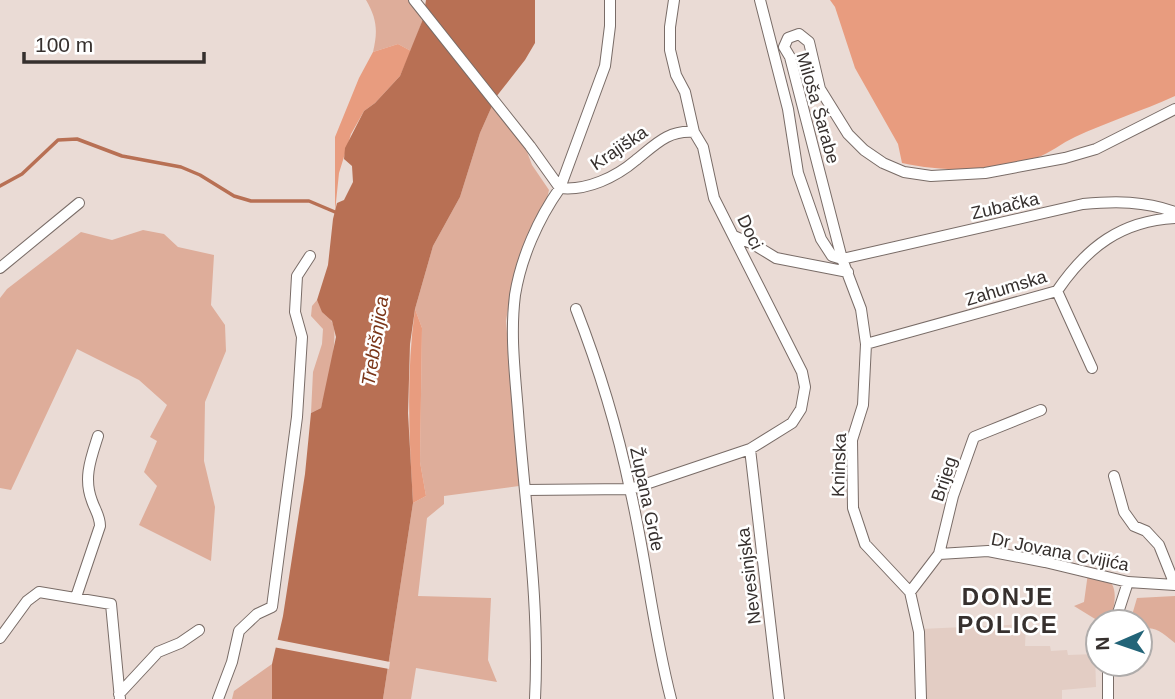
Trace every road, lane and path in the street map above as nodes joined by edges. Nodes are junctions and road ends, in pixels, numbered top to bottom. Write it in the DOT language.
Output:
graph roads {
  1 [pos="414,0"];
  2 [pos="610,0"];
  3 [pos="674,0"];
  4 [pos="760,0"];
  5 [pos="1175,109"];
  6 [pos="694,132"];
  7 [pos="560,188"];
  8 [pos="79,203"];
  9 [pos="1175,212"];
  10 [pos="1175,218"];
  11 [pos="734,236"];
  12 [pos="310,256"];
  13 [pos="842,259"];
  14 [pos="0,268"];
  15 [pos="848,272"];
  16 [pos="1057,291"];
  17 [pos="576,310"];
  18 [pos="866,344"];
  19 [pos="1092,368"];
  20 [pos="1041,410"];
  21 [pos="97,436"];
  22 [pos="750,449"];
  23 [pos="1114,476"];
  24 [pos="631,489"];
  25 [pos="525,490"];
  26 [pos="939,554"];
  27 [pos="1128,582"];
  28 [pos="910,592"];
  29 [pos="76,597"];
  30 [pos="1120,608"];
  31 [pos="199,630"];
  32 [pos="0,638"];
  33 [pos="1108,678"];
  34 [pos="119,696"];
  35 [pos="218,699"];
  36 [pos="535,699"];
  37 [pos="671,699"];
  38 [pos="779,699"];
  39 [pos="921,699"];
  40 [pos="1108,699"];
  1 -- 7 [label="street"];
  2 -- 7 [label="street"];
  3 -- 6 [label="street, Doci"];
  4 -- 13 [label="street, Miloša Šarabe"];
  5 -- 13 [label="street, Miloša Šarabe"];
  6 -- 7 [label="street, Krajiška"];
  6 -- 11 [label="street, Doci"];
  7 -- 25 [label="street"];
  8 -- 14 [label="street"];
  9 -- 13 [label="street, Zubačka"];
  10 -- 16 [label="street, Zahumska"];
  11 -- 15 [label="street"];
  11 -- 22 [label="street, Doci"];
  12 -- 35 [label="street"];
  13 -- 15 [label="street, Kninska"];
  15 -- 18 [label="street, Kninska"];
  16 -- 18 [label="street, Zahumska"];
  16 -- 19 [label="street"];
  17 -- 24 [label="street, Župana Grde"];
  18 -- 28 [label="street, Kninska"];
  20 -- 26 [label="street, Brijeg"];
  21 -- 29 [label="street"];
  22 -- 24 [label="street, Doci"];
  22 -- 38 [label="street, Nevesinjska"];
  23 -- 27 [label="street, Dr Jovana Cvijića"];
  24 -- 25 [label="street, Doci"];
  24 -- 37 [label="street, Župana Grde"];
  25 -- 36 [label="street"];
  26 -- 27 [label="street, Dr Jovana Cvijića"];
  26 -- 28 [label="street, Brijeg"];
  27 -- 30 [label="street"];
  28 -- 39 [label="street"];
  29 -- 32 [label="street"];
  29 -- 34 [label="street"];
  31 -- 34 [label="street"];
  33 -- 40 [label="street"];
}
